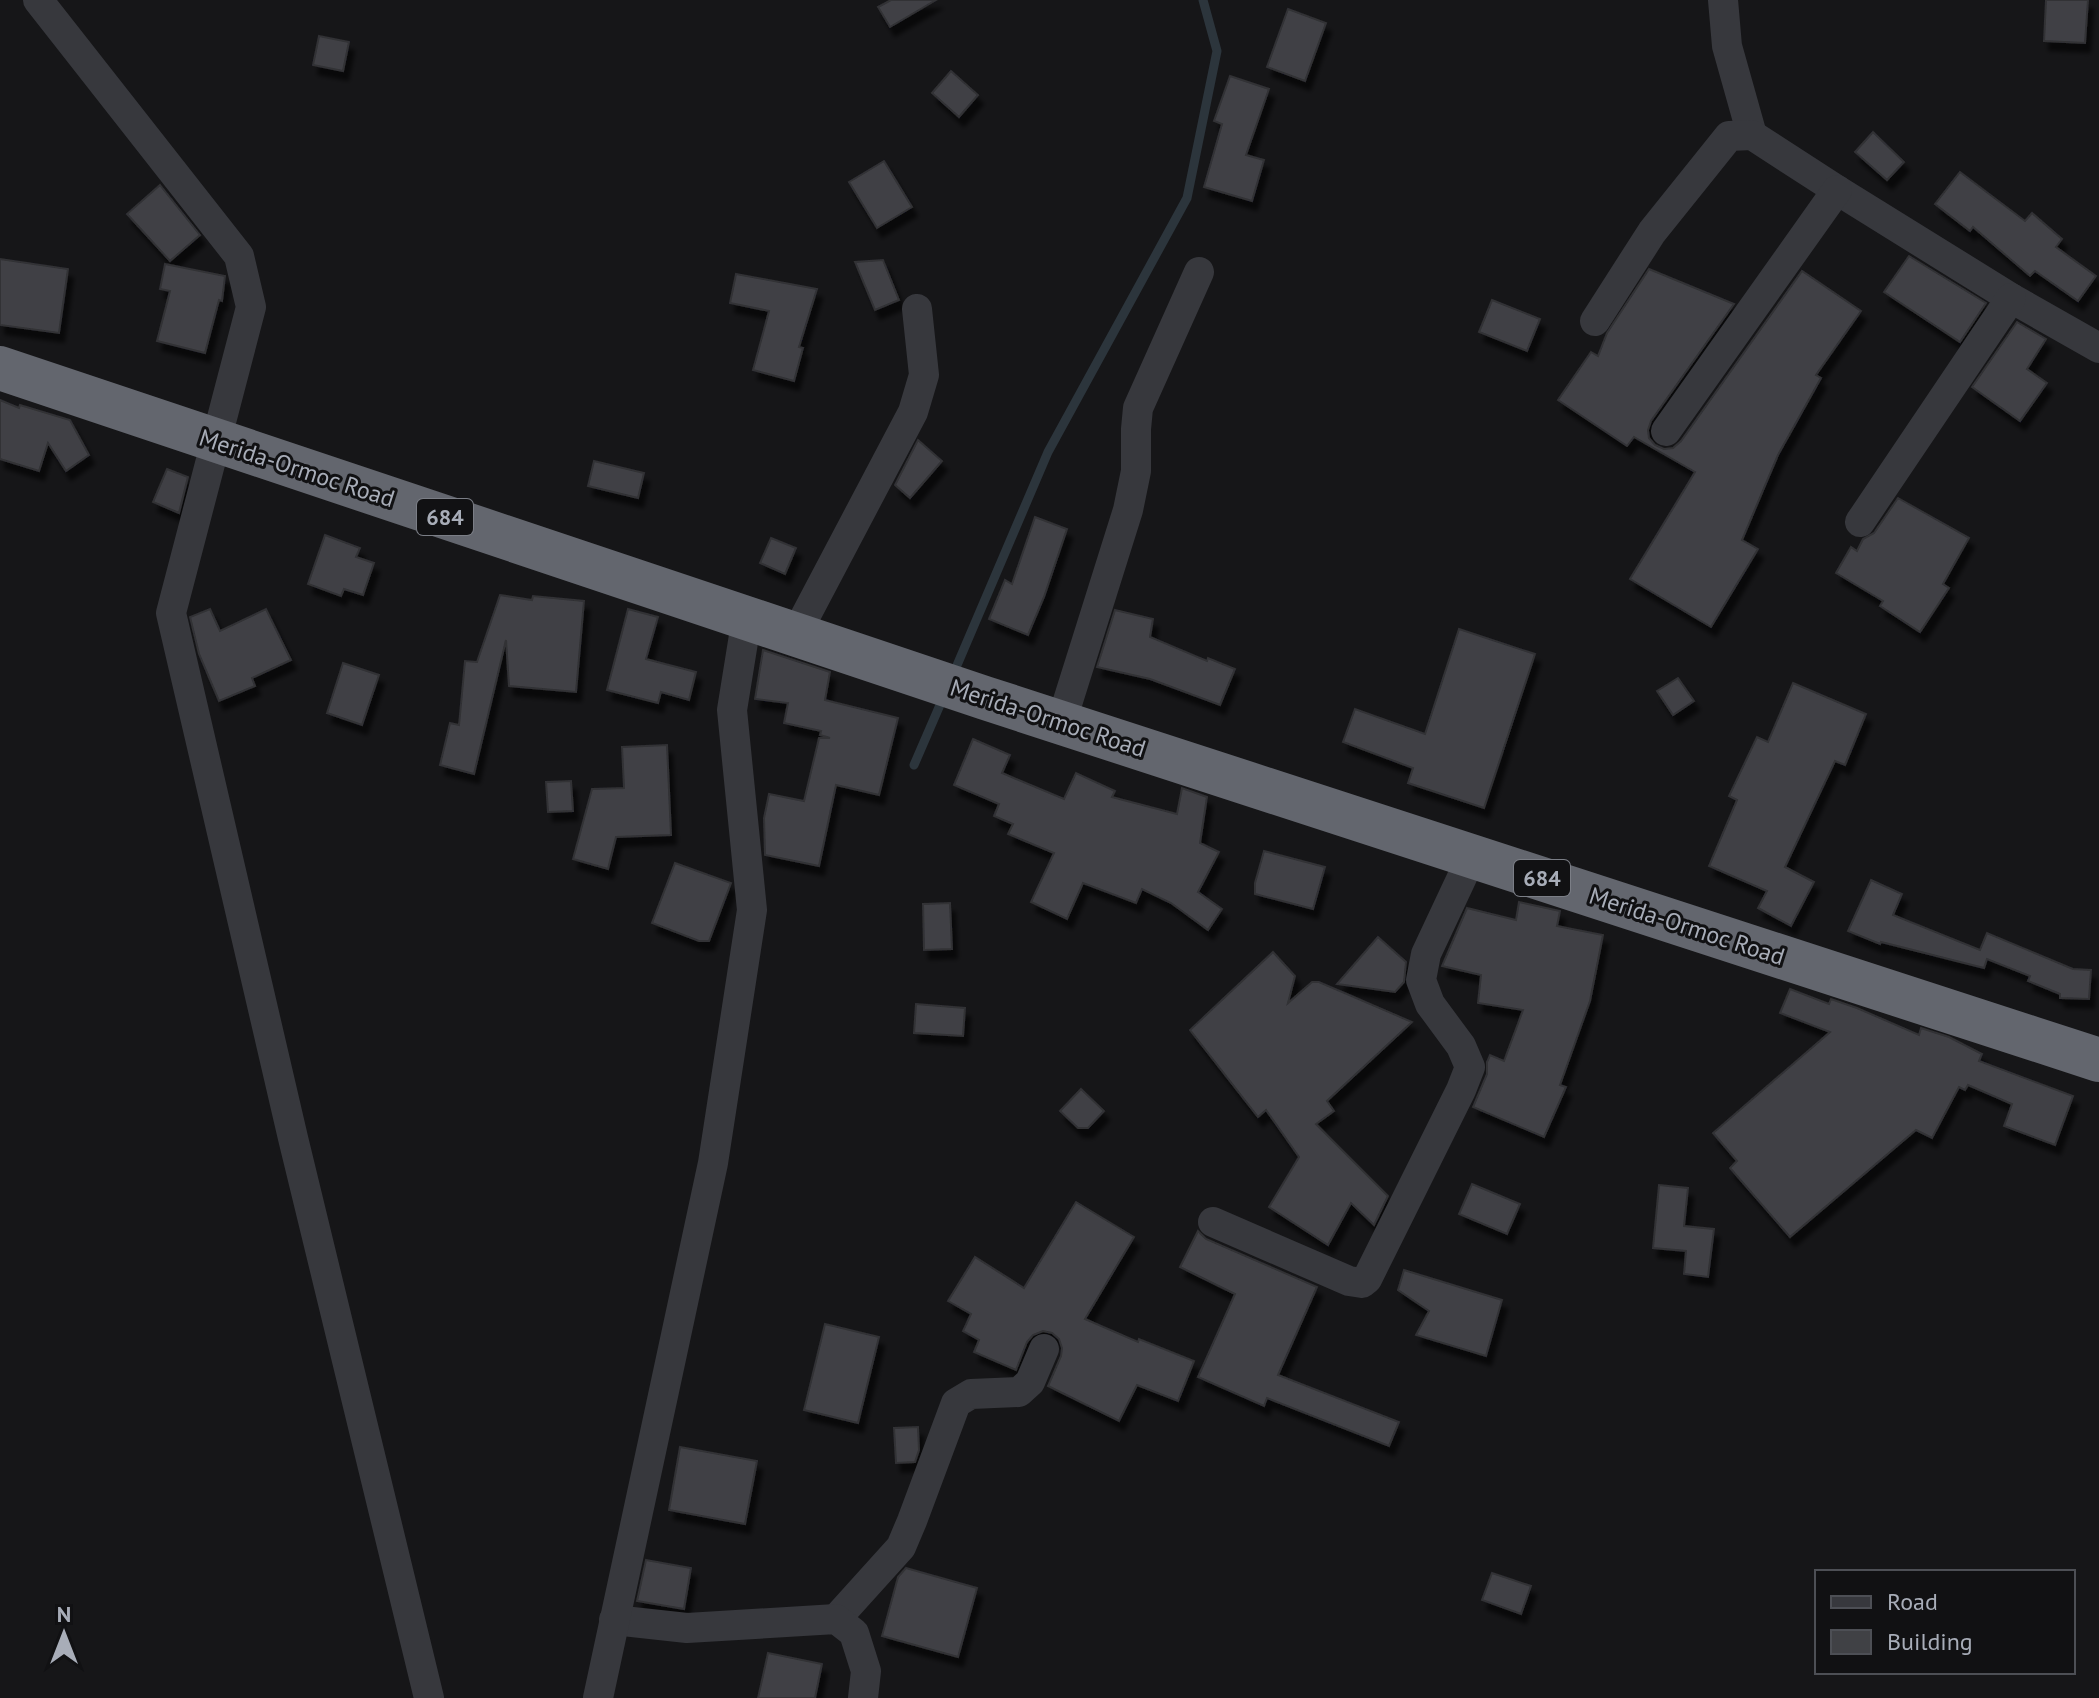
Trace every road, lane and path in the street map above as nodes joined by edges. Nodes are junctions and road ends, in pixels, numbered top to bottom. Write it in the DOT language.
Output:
graph roads {
  1 [pos="38,0"];
  2 [pos="1723,0"];
  3 [pos="1752,135"];
  4 [pos="1837,190"];
  5 [pos="1199,272"];
  6 [pos="2011,298"];
  7 [pos="917,309"];
  8 [pos="1595,321"];
  9 [pos="2099,348"];
  10 [pos="0,368"];
  11 [pos="1666,431"];
  12 [pos="214,441"];
  13 [pos="1860,522"];
  14 [pos="747,617"];
  15 [pos="796,634"];
  16 [pos="1061,723"];
  17 [pos="1472,856"];
  18 [pos="2099,1060"];
  19 [pos="1213,1222"];
  20 [pos="1044,1349"];
  21 [pos="836,1619"];
  22 [pos="614,1620"];
  23 [pos="429,1698"];
  24 [pos="598,1698"];
  25 [pos="863,1698"];
  1 -- 12 [label="street"];
  2 -- 3 [label="street"];
  3 -- 4 [label="street"];
  3 -- 8 [label="street"];
  4 -- 6 [label="street"];
  4 -- 11 [label="street"];
  5 -- 16 [label="street"];
  6 -- 9 [label="street"];
  6 -- 13 [label="street"];
  7 -- 15 [label="street"];
  10 -- 12 [label="highway, Merida-Ormoc Road / 684"];
  12 -- 14 [label="highway, Merida-Ormoc Road / 684"];
  12 -- 23 [label="street"];
  14 -- 15 [label="highway, Merida-Ormoc Road / 684"];
  14 -- 22 [label="street"];
  15 -- 16 [label="highway, Merida-Ormoc Road / 684"];
  16 -- 17 [label="highway, Merida-Ormoc Road / 684"];
  17 -- 18 [label="highway, Merida-Ormoc Road / 684"];
  17 -- 19 [label="street"];
  20 -- 21 [label="street"];
  21 -- 22 [label="street"];
  21 -- 25 [label="street"];
  22 -- 24 [label="street"];
}
